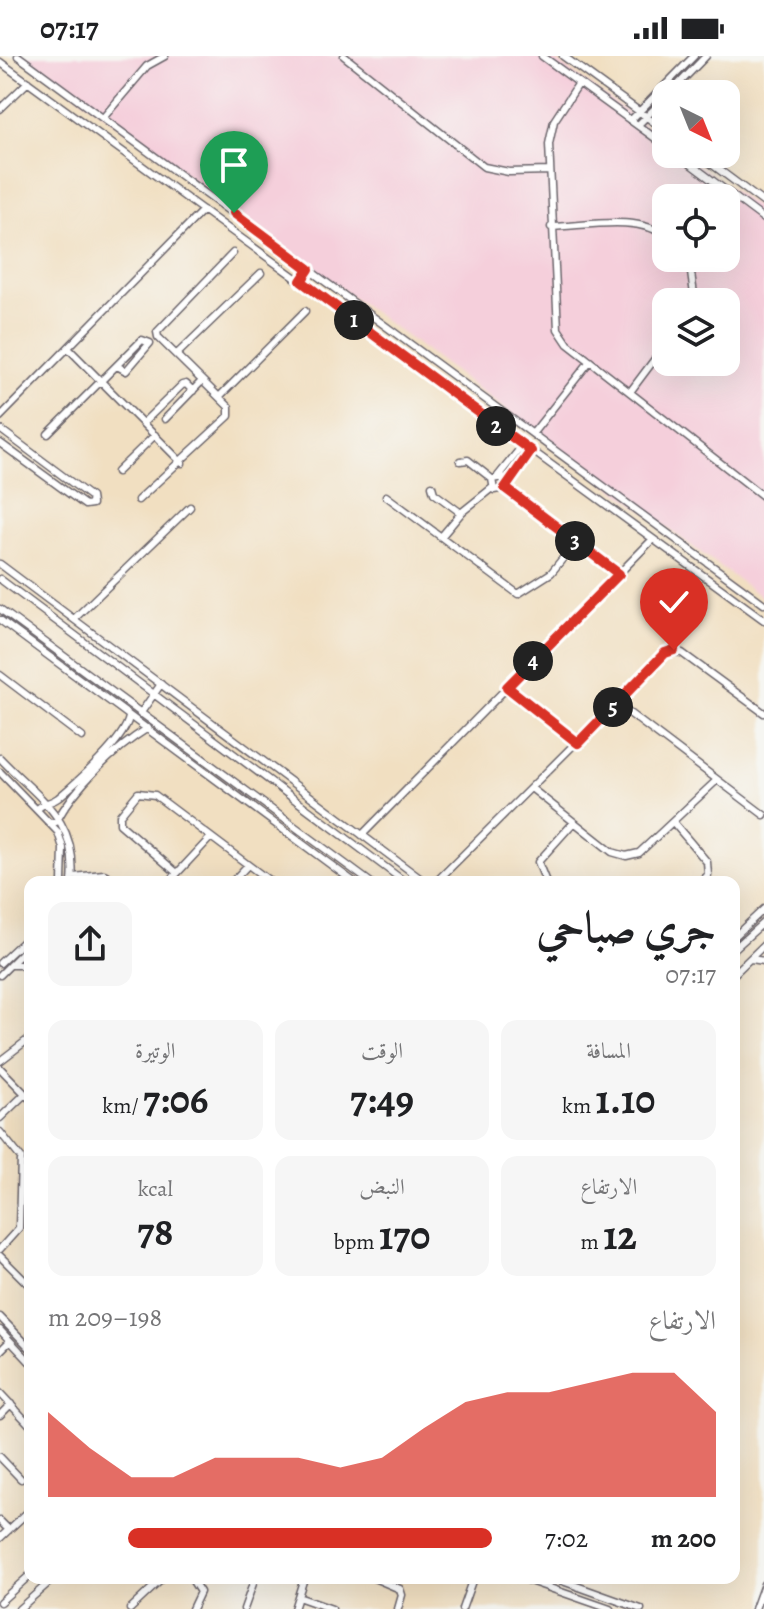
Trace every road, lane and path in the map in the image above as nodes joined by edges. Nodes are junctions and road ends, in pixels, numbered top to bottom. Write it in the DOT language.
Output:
graph roads {
  1 [pos="18,56"];
  2 [pos="165,56"];
  3 [pos="344,56"];
  4 [pos="542,56"];
  5 [pos="563,56"];
  6 [pos="694,56"];
  7 [pos="706,56"];
  8 [pos="0,62"];
  9 [pos="682,80"];
  10 [pos="28,82"];
  11 [pos="579,83"];
  12 [pos="0,109"];
  13 [pos="640,111"];
  14 [pos="652,111"];
  15 [pos="647,116"];
  16 [pos="103,118"];
  17 [pos="631,120"];
  18 [pos="652,120"];
  19 [pos="638,125"];
  20 [pos="652,136"];
  21 [pos="696,168"];
  22 [pos="717,168"];
  23 [pos="550,171"];
  24 [pos="764,203"];
  25 [pos="203,210"];
  26 [pos="764,219"];
  27 [pos="551,227"];
  28 [pos="652,228"];
  29 [pos="233,253"];
  30 [pos="299,261"];
  31 [pos="309,269"];
  32 [pos="261,273"];
  33 [pos="290,273"];
  34 [pos="301,281"];
  35 [pos="305,311"];
  36 [pos="68,348"];
  37 [pos="176,355"];
  38 [pos="590,361"];
  39 [pos="652,363"];
  40 [pos="117,366"];
  41 [pos="202,381"];
  42 [pos="102,382"];
  43 [pos="193,391"];
  44 [pos="630,392"];
  45 [pos="219,397"];
  46 [pos="159,408"];
  47 [pos="0,417"];
  48 [pos="143,423"];
  49 [pos="0,429"];
  50 [pos="533,433"];
  51 [pos="48,434"];
  52 [pos="155,435"];
  53 [pos="0,443"];
  54 [pos="523,445"];
  55 [pos="531,451"];
  56 [pos="35,455"];
  57 [pos="460,461"];
  58 [pos="182,463"];
  59 [pos="28,464"];
  60 [pos="117,472"];
  61 [pos="495,477"];
  62 [pos="432,486"];
  63 [pos="506,486"];
  64 [pos="492,488"];
  65 [pos="386,496"];
  66 [pos="764,497"];
  67 [pos="138,500"];
  68 [pos="190,507"];
  69 [pos="461,513"];
  70 [pos="441,537"];
  71 [pos="653,539"];
  72 [pos="576,542"];
  73 [pos="0,564"];
  74 [pos="619,574"];
  75 [pos="0,579"];
  76 [pos="764,604"];
  77 [pos="0,609"];
  78 [pos="74,619"];
  79 [pos="0,620"];
  80 [pos="764,620"];
  81 [pos="0,675"];
  82 [pos="161,684"];
  83 [pos="507,687"];
  84 [pos="154,694"];
  85 [pos="616,703"];
  86 [pos="764,713"];
  87 [pos="140,714"];
  88 [pos="132,719"];
  89 [pos="152,722"];
  90 [pos="147,730"];
  91 [pos="82,737"];
  92 [pos="578,743"];
  93 [pos="0,758"];
  94 [pos="0,772"];
  95 [pos="717,780"];
  96 [pos="531,788"];
  97 [pos="43,803"];
  98 [pos="37,810"];
  99 [pos="764,815"];
  100 [pos="58,819"];
  101 [pos="574,822"];
  102 [pos="673,822"];
  103 [pos="50,823"];
  104 [pos="362,835"];
  105 [pos="211,837"];
  106 [pos="248,865"];
  107 [pos="177,873"];
  108 [pos="62,876"];
  109 [pos="73,876"];
  110 [pos="174,876"];
  111 [pos="238,876"];
  112 [pos="263,876"];
  113 [pos="346,876"];
  114 [pos="362,876"];
  115 [pos="397,876"];
  116 [pos="417,876"];
  117 [pos="442,876"];
  118 [pos="544,876"];
  119 [pos="706,876"];
  120 [pos="764,909"];
  121 [pos="764,922"];
  122 [pos="740,931"];
  123 [pos="24,941"];
  124 [pos="740,944"];
  125 [pos="764,945"];
  126 [pos="24,954"];
  127 [pos="751,959"];
  128 [pos="764,961"];
  129 [pos="0,963"];
  130 [pos="10,965"];
  131 [pos="24,967"];
  132 [pos="740,969"];
  133 [pos="0,975"];
  134 [pos="24,1043"];
  135 [pos="0,1061"];
  136 [pos="0,1068"];
  137 [pos="24,1093"];
  138 [pos="24,1098"];
  139 [pos="0,1118"];
  140 [pos="0,1132"];
  141 [pos="0,1249"];
  142 [pos="0,1256"];
  143 [pos="24,1280"];
  144 [pos="0,1317"];
  145 [pos="0,1330"];
  146 [pos="10,1341"];
  147 [pos="24,1342"];
  148 [pos="0,1351"];
  149 [pos="24,1354"];
  150 [pos="0,1393"];
  151 [pos="11,1404"];
  152 [pos="0,1415"];
  153 [pos="24,1418"];
  154 [pos="0,1457"];
  155 [pos="21,1479"];
  156 [pos="24,1516"];
  157 [pos="0,1521"];
  158 [pos="9,1530"];
  159 [pos="0,1538"];
  160 [pos="24,1580"];
  161 [pos="47,1584"];
  162 [pos="157,1584"];
  163 [pos="195,1584"];
  164 [pos="253,1584"];
  165 [pos="302,1584"];
  166 [pos="388,1584"];
  167 [pos="471,1584"];
  168 [pos="541,1584"];
  169 [pos="571,1584"];
  170 [pos="764,1584"];
  171 [pos="298,1597"];
  172 [pos="0,1602"];
  173 [pos="22,1607"];
  174 [pos="13,1609"];
  175 [pos="130,1609"];
  176 [pos="192,1609"];
  177 [pos="244,1609"];
  178 [pos="294,1609"];
  179 [pos="332,1609"];
  180 [pos="398,1609"];
  181 [pos="462,1609"];
  182 [pos="610,1609"];
  183 [pos="641,1609"];
  184 [pos="755,1609"];
  1 -- 16 [label="street"];
  2 -- 16 [label="street"];
  3 -- 23 [label="street"];
  4 -- 11 [label="street"];
  5 -- 13 [label="street"];
  6 -- 13 [label="street"];
  7 -- 9 [label="street"];
  8 -- 10 [label="street"];
  10 -- 12 [label="street"];
  10 -- 25 [label="street"];
  11 -- 17 [label="street"];
  11 -- 23 [label="street"];
  13 -- 15 [label="street"];
  13 -- 17 [label="street"];
  14 -- 15 [label="street"];
  15 -- 18 [label="street"];
  15 -- 19 [label="street"];
  16 -- 30 [label="street"];
  17 -- 19 [label="street"];
  19 -- 20 [label="street"];
  21 -- 26 [label="street"];
  22 -- 24 [label="street"];
  23 -- 27 [label="street"];
  25 -- 33 [label="street"];
  25 -- 36 [label="street"];
  27 -- 28 [label="street"];
  27 -- 38 [label="street"];
  29 -- 37 [label="street"];
  30 -- 31 [label="street"];
  30 -- 33 [label="street"];
  31 -- 34 [label="street"];
  31 -- 50 [label="street"];
  32 -- 37 [label="street"];
  33 -- 34 [label="street"];
  34 -- 54 [label="street"];
  35 -- 45 [label="street"];
  36 -- 42 [label="street"];
  36 -- 47 [label="street"];
  37 -- 41 [label="street"];
  38 -- 44 [label="street"];
  38 -- 50 [label="street"];
  39 -- 44 [label="street"];
  40 -- 40 [label="street"];
  40 -- 42 [label="street"];
  41 -- 43 [label="street"];
  41 -- 45 [label="street"];
  42 -- 48 [label="street"];
  42 -- 51 [label="street"];
  43 -- 46 [label="street"];
  43 -- 46 [label="street"];
  44 -- 66 [label="street"];
  45 -- 58 [label="street"];
  46 -- 48 [label="street"];
  48 -- 52 [label="street"];
  49 -- 56 [label="street"];
  50 -- 76 [label="street"];
  52 -- 58 [label="street"];
  52 -- 60 [label="street"];
  53 -- 59 [label="street"];
  54 -- 55 [label="street"];
  54 -- 61 [label="street"];
  55 -- 63 [label="street"];
  55 -- 71 [label="street"];
  56 -- 59 [label="street"];
  56 -- 59 [label="street"];
  57 -- 61 [label="street"];
  58 -- 67 [label="street"];
  61 -- 63 [label="street"];
  61 -- 64 [label="street"];
  62 -- 69 [label="street"];
  63 -- 64 [label="street"];
  63 -- 72 [label="street"];
  64 -- 69 [label="street"];
  65 -- 70 [label="street"];
  68 -- 78 [label="street"];
  69 -- 70 [label="street"];
  70 -- 72 [label="street"];
  71 -- 74 [label="street"];
  71 -- 80 [label="street"];
  72 -- 74 [label="street"];
  73 -- 78 [label="street"];
  74 -- 83 [label="street"];
  75 -- 84 [label="street"];
  77 -- 87 [label="street"];
  78 -- 82 [label="street"];
  79 -- 88 [label="street"];
  81 -- 91 [label="street"];
  82 -- 84 [label="street"];
  82 -- 104 [label="street"];
  83 -- 92 [label="street"];
  83 -- 104 [label="street"];
  84 -- 87 [label="street"];
  84 -- 115 [label="street"];
  85 -- 86 [label="street"];
  85 -- 92 [label="street"];
  85 -- 95 [label="street"];
  87 -- 88 [label="street"];
  87 -- 89 [label="street"];
  88 -- 90 [label="street"];
  88 -- 97 [label="street"];
  89 -- 90 [label="street"];
  89 -- 114 [label="street"];
  90 -- 100 [label="street"];
  90 -- 113 [label="street"];
  92 -- 96 [label="street"];
  93 -- 97 [label="street"];
  94 -- 98 [label="street"];
  95 -- 99 [label="street"];
  95 -- 102 [label="street"];
  96 -- 101 [label="street"];
  96 -- 117 [label="street"];
  97 -- 98 [label="street"];
  97 -- 100 [label="street"];
  98 -- 103 [label="street"];
  100 -- 103 [label="street"];
  100 -- 109 [label="street"];
  101 -- 102 [label="street"];
  101 -- 118 [label="street"];
  102 -- 119 [label="street"];
  103 -- 108 [label="street"];
  104 -- 116 [label="street"];
  105 -- 106 [label="street"];
  105 -- 107 [label="street"];
  105 -- 107 [label="street"];
  106 -- 111 [label="street"];
  106 -- 112 [label="street"];
  107 -- 110 [label="street"];
  120 -- 122 [label="street"];
  121 -- 124 [label="street"];
  123 -- 129 [label="street"];
  125 -- 127 [label="street"];
  126 -- 130 [label="street"];
  127 -- 128 [label="street"];
  127 -- 132 [label="street"];
  130 -- 131 [label="street"];
  130 -- 133 [label="street"];
  134 -- 135 [label="street"];
  136 -- 137 [label="street"];
  138 -- 139 [label="street"];
  140 -- 141 [label="street"];
  142 -- 143 [label="street"];
  144 -- 147 [label="street"];
  145 -- 146 [label="street"];
  146 -- 148 [label="street"];
  146 -- 149 [label="street"];
  150 -- 151 [label="street"];
  151 -- 152 [label="street"];
  151 -- 153 [label="street"];
  154 -- 155 [label="street"];
  156 -- 158 [label="street"];
  157 -- 158 [label="street"];
  158 -- 159 [label="street"];
  160 -- 172 [label="street"];
  161 -- 173 [label="street"];
  162 -- 175 [label="street"];
  163 -- 176 [label="street"];
  164 -- 177 [label="street"];
  165 -- 171 [label="street"];
  166 -- 180 [label="street"];
  167 -- 181 [label="street"];
  168 -- 182 [label="street"];
  169 -- 183 [label="street"];
  170 -- 184 [label="street"];
  171 -- 178 [label="street"];
  171 -- 179 [label="street"];
  173 -- 174 [label="street"];
}
